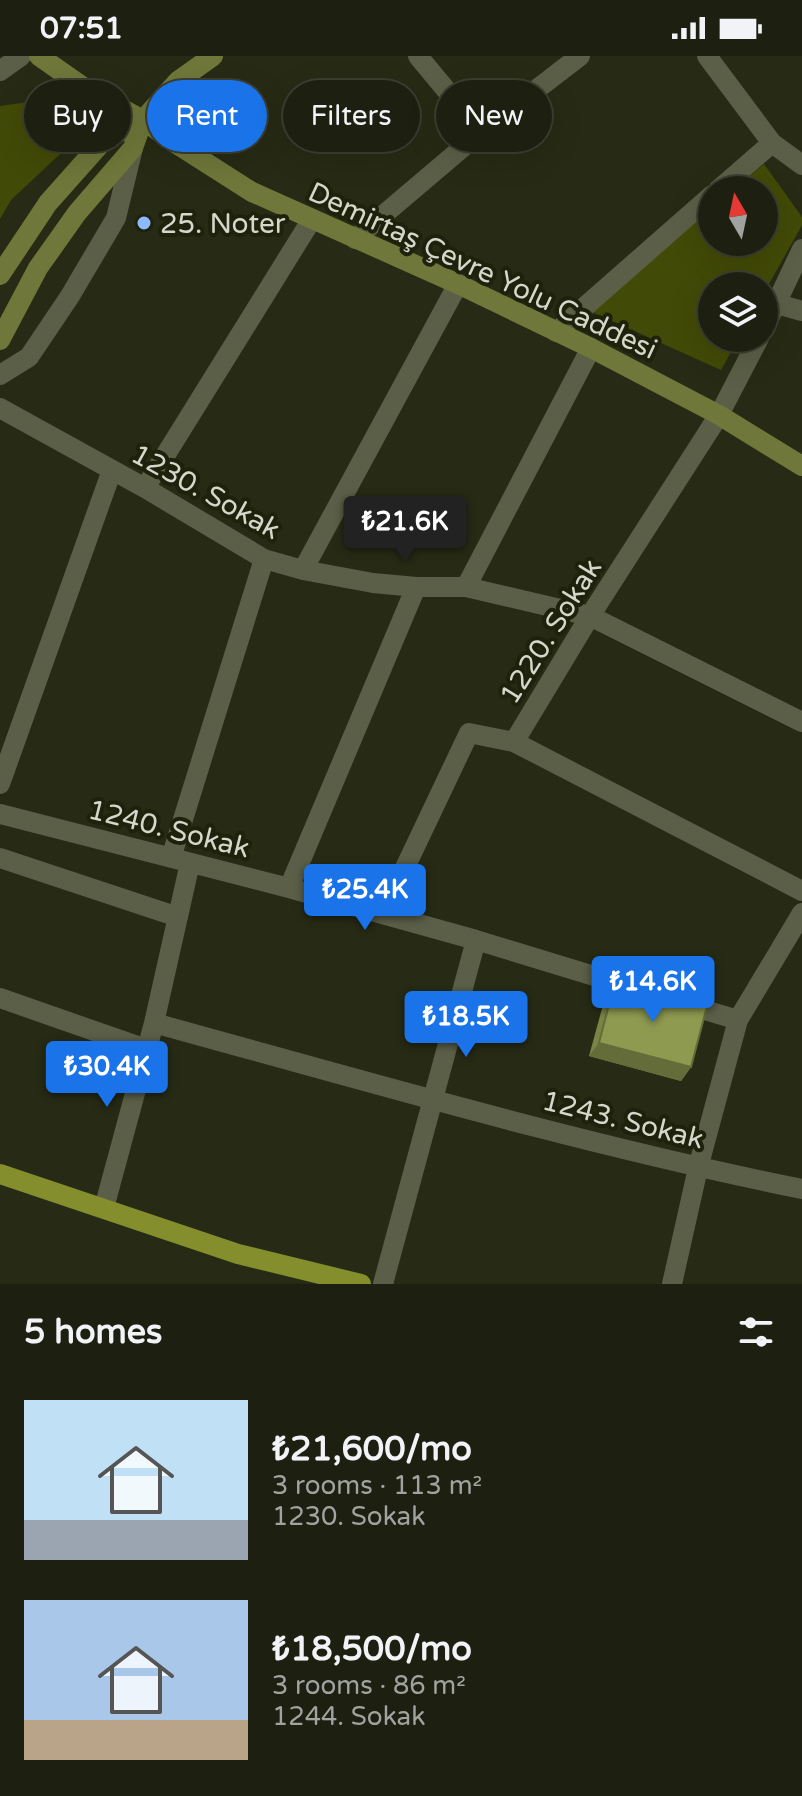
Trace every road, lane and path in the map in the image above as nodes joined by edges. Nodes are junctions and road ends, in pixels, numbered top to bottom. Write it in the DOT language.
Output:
graph roads {
  1 [pos="21,56"];
  2 [pos="39,56"];
  3 [pos="213,56"];
  4 [pos="418,56"];
  5 [pos="580,56"];
  6 [pos="707,56"];
  7 [pos="0,71"];
  8 [pos="438,80"];
  9 [pos="549,80"];
  10 [pos="143,120"];
  11 [pos="772,143"];
  12 [pos="133,148"];
  13 [pos="457,152"];
  14 [pos="802,165"];
  15 [pos="734,176"];
  16 [pos="698,207"];
  17 [pos="312,219"];
  18 [pos="355,239"];
  19 [pos="802,249"];
  20 [pos="0,275"];
  21 [pos="458,284"];
  22 [pos="778,302"];
  23 [pos="778,304"];
  24 [pos="802,311"];
  25 [pos="556,332"];
  26 [pos="0,340"];
  27 [pos="591,348"];
  28 [pos="752,352"];
  29 [pos="0,375"];
  30 [pos="0,408"];
  31 [pos="719,415"];
  32 [pos="802,466"];
  33 [pos="112,470"];
  34 [pos="145,488"];
  35 [pos="264,559"];
  36 [pos="303,570"];
  37 [pos="416,587"];
  38 [pos="466,587"];
  39 [pos="590,616"];
  40 [pos="802,722"];
  41 [pos="514,742"];
  42 [pos="0,784"];
  43 [pos="0,814"];
  44 [pos="0,858"];
  45 [pos="181,860"];
  46 [pos="289,888"];
  47 [pos="802,891"];
  48 [pos="802,913"];
  49 [pos="383,914"];
  50 [pos="178,917"];
  51 [pos="476,940"];
  52 [pos="0,998"];
  53 [pos="738,1020"];
  54 [pos="154,1023"];
  55 [pos="146,1049"];
  56 [pos="432,1099"];
  57 [pos="698,1168"];
  58 [pos="0,1174"];
  59 [pos="802,1189"];
  60 [pos="104,1208"];
  61 [pos="361,1284"];
  62 [pos="383,1284"];
  63 [pos="672,1284"];
  1 -- 7 [label="street"];
  2 -- 10 [label="main road, Demirtaş Çevre Yolu Caddesi"];
  3 -- 10 [label="main road"];
  4 -- 8 [label="street"];
  5 -- 9 [label="street"];
  6 -- 11 [label="street"];
  10 -- 12 [label="main road"];
  10 -- 17 [label="main road, Demirtaş Çevre Yolu Caddesi"];
  10 -- 20 [label="main road"];
  11 -- 14 [label="street"];
  11 -- 15 [label="street"];
  12 -- 26 [label="main road"];
  12 -- 29 [label="street"];
  13 -- 18 [label="street"];
  16 -- 25 [label="street"];
  17 -- 18 [label="main road, Demirtaş Çevre Yolu Caddesi"];
  17 -- 34 [label="street"];
  18 -- 21 [label="main road, Demirtaş Çevre Yolu Caddesi"];
  19 -- 22 [label="street"];
  21 -- 25 [label="main road, Demirtaş Çevre Yolu Caddesi"];
  21 -- 36 [label="street"];
  23 -- 24 [label="street"];
  25 -- 27 [label="main road, Demirtaş Çevre Yolu Caddesi"];
  27 -- 31 [label="main road, Demirtaş Çevre Yolu Caddesi"];
  27 -- 38 [label="street"];
  28 -- 31 [label="street, 1220. Sokak"];
  30 -- 33 [label="street, 1230. Sokak"];
  31 -- 32 [label="main road, Demirtaş Çevre Yolu Caddesi"];
  31 -- 39 [label="street, 1220. Sokak"];
  33 -- 34 [label="street, 1230. Sokak"];
  33 -- 42 [label="street"];
  34 -- 35 [label="street, 1230. Sokak"];
  35 -- 36 [label="street, 1230. Sokak"];
  35 -- 45 [label="street"];
  36 -- 37 [label="street, 1230. Sokak"];
  37 -- 38 [label="street, 1230. Sokak"];
  37 -- 46 [label="street"];
  38 -- 39 [label="street, 1230. Sokak"];
  39 -- 40 [label="street, 1230. Sokak"];
  39 -- 41 [label="street, 1220. Sokak"];
  41 -- 47 [label="street"];
  41 -- 49 [label="street, 1220. Sokak"];
  43 -- 45 [label="street, 1240. Sokak"];
  44 -- 50 [label="street"];
  45 -- 46 [label="street, 1240. Sokak"];
  45 -- 50 [label="street"];
  46 -- 49 [label="street, 1240. Sokak"];
  48 -- 53 [label="street"];
  49 -- 51 [label="street, 1240. Sokak"];
  50 -- 54 [label="street"];
  51 -- 53 [label="street, 1240. Sokak"];
  51 -- 56 [label="street"];
  52 -- 55 [label="street"];
  53 -- 57 [label="street"];
  54 -- 55 [label="street"];
  54 -- 56 [label="street, 1243. Sokak"];
  55 -- 60 [label="street"];
  56 -- 57 [label="street, 1243. Sokak"];
  56 -- 62 [label="street"];
  57 -- 59 [label="street, 1243. Sokak"];
  57 -- 63 [label="street"];
  58 -- 60 [label="main road"];
  60 -- 61 [label="main road"];
}
